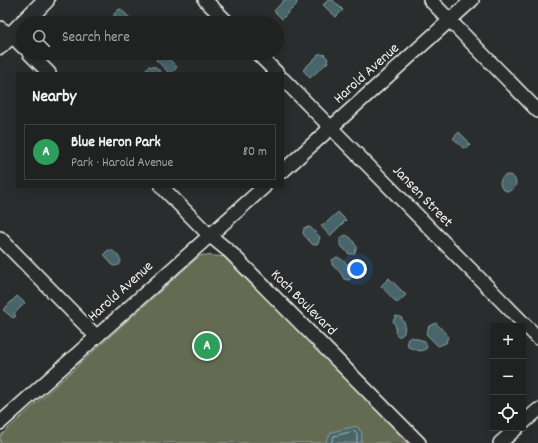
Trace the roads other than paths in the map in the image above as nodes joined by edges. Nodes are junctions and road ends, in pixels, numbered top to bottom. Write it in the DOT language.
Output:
graph roads {
  1 [pos="46,0"];
  2 [pos="205,0"];
  3 [pos="430,0"];
  4 [pos="472,0"];
  5 [pos="30,16"];
  6 [pos="221,16"];
  7 [pos="450,20"];
  8 [pos="16,28"];
  9 [pos="4,37"];
  10 [pos="16,43"];
  11 [pos="36,60"];
  12 [pos="265,60"];
  13 [pos="48,72"];
  14 [pos="276,72"];
  15 [pos="284,80"];
  16 [pos="538,111"];
  17 [pos="332,128"];
  18 [pos="284,170"];
  19 [pos="163,188"];
  20 [pos="263,188"];
  21 [pos="210,235"];
  22 [pos="0,238"];
  23 [pos="96,336"];
  24 [pos="538,338"];
  25 [pos="538,410"];
  26 [pos="526,420"];
  27 [pos="0,423"];
  28 [pos="514,431"];
  29 [pos="419,443"];
  30 [pos="500,443"];
  1 -- 5 [label="street"];
  2 -- 6 [label="street"];
  3 -- 7 [label="street"];
  4 -- 7 [label="street, Harold Avenue"];
  7 -- 16 [label="street"];
  7 -- 17 [label="street, Harold Avenue"];
  8 -- 9 [label="street"];
  9 -- 10 [label="street"];
  11 -- 13 [label="street"];
  12 -- 14 [label="street"];
  15 -- 17 [label="street, Jansen Street"];
  17 -- 18 [label="street, Harold Avenue"];
  17 -- 24 [label="street, Jansen Street"];
  19 -- 21 [label="street, Koch Boulevard"];
  20 -- 21 [label="street, Harold Avenue"];
  21 -- 23 [label="street, Harold Avenue"];
  21 -- 29 [label="street, Koch Boulevard"];
  22 -- 23 [label="street"];
  23 -- 27 [label="street, Harold Avenue"];
  25 -- 26 [label="street"];
  28 -- 30 [label="street"];
}
